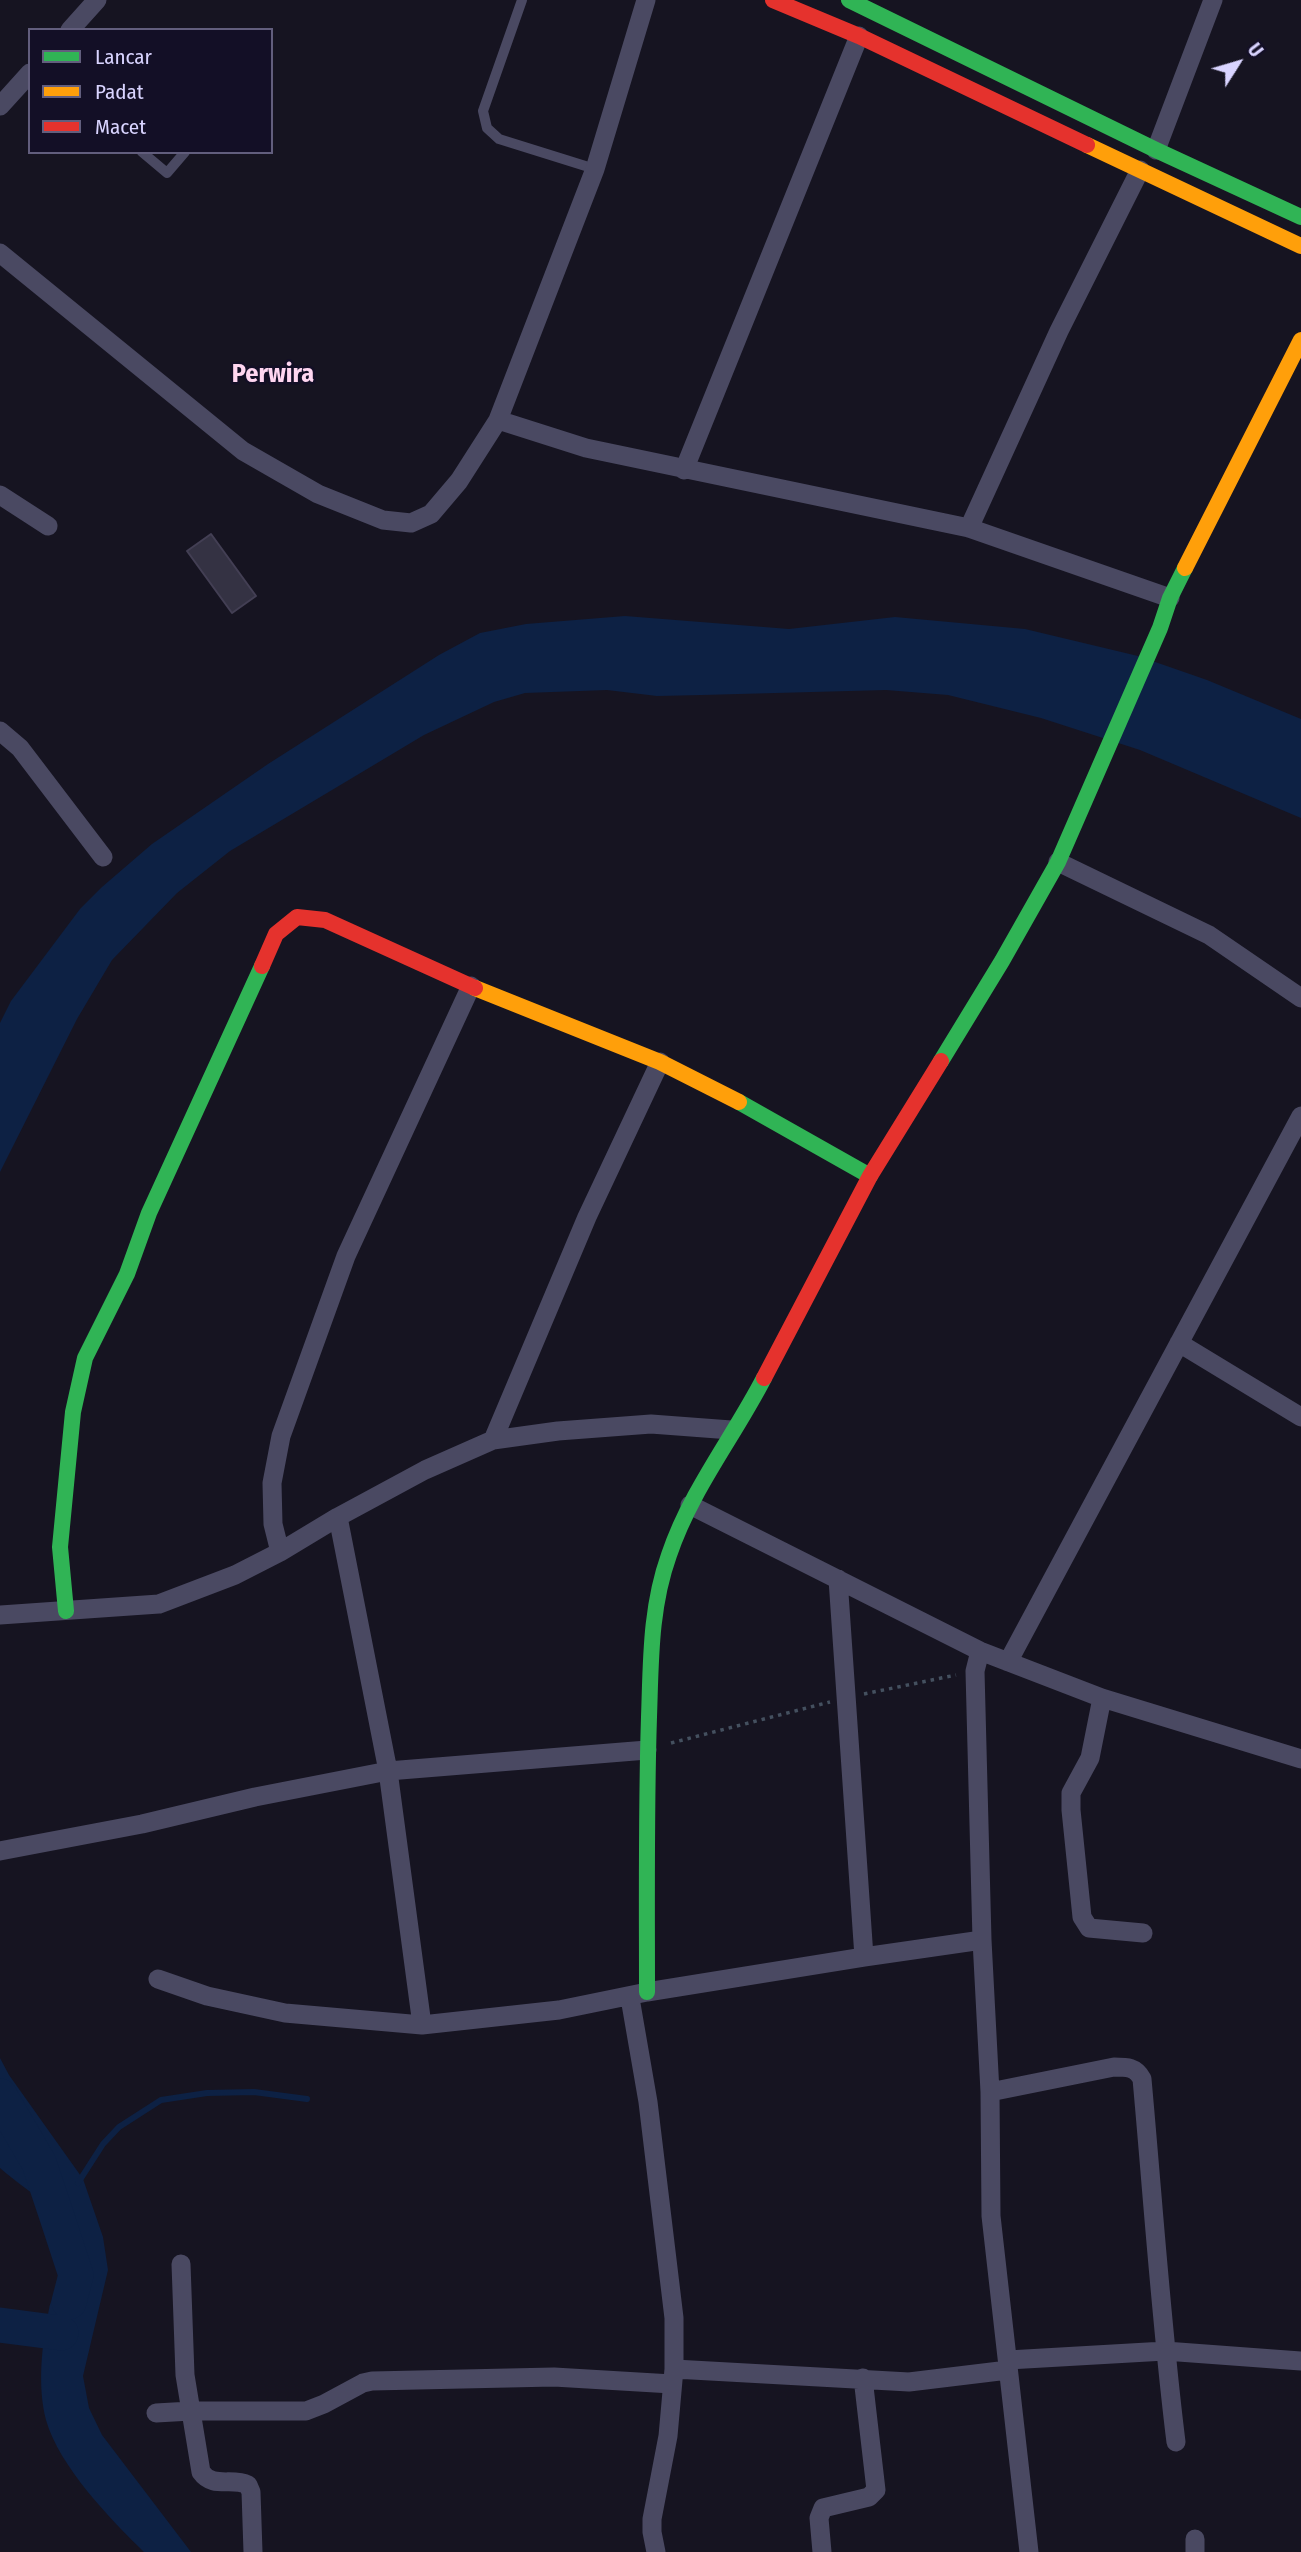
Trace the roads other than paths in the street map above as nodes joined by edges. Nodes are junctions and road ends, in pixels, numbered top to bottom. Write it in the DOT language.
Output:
graph roads {
  1 [pos="97,0"];
  2 [pos="522,0"];
  3 [pos="646,0"];
  4 [pos="773,0"];
  5 [pos="849,0"];
  6 [pos="1213,0"];
  7 [pos="72,28"];
  8 [pos="859,36"];
  9 [pos="28,76"];
  10 [pos="0,106"];
  11 [pos="1156,150"];
  12 [pos="144,154"];
  13 [pos="183,154"];
  14 [pos="595,169"];
  15 [pos="1140,170"];
  16 [pos="1301,218"];
  17 [pos="1301,246"];
  18 [pos="0,253"];
  19 [pos="1301,340"];
  20 [pos="498,419"];
  21 [pos="684,470"];
  22 [pos="0,495"];
  23 [pos="48,526"];
  24 [pos="969,528"];
  25 [pos="1170,598"];
  26 [pos="0,731"];
  27 [pos="103,857"];
  28 [pos="1058,862"];
  29 [pos="471,986"];
  30 [pos="1301,998"];
  31 [pos="660,1062"];
  32 [pos="1301,1116"];
  33 [pos="870,1176"];
  34 [pos="1179,1343"];
  35 [pos="1301,1418"];
  36 [pos="731,1430"];
  37 [pos="493,1440"];
  38 [pos="690,1505"];
  39 [pos="338,1517"];
  40 [pos="280,1552"];
  41 [pos="838,1579"];
  42 [pos="66,1611"];
  43 [pos="0,1615"];
  44 [pos="980,1651"];
  45 [pos="1008,1662"];
  46 [pos="1102,1698"];
  47 [pos="648,1750"];
  48 [pos="1301,1759"];
  49 [pos="388,1771"];
  50 [pos="0,1851"];
  51 [pos="1143,1933"];
  52 [pos="982,1940"];
  53 [pos="864,1956"];
  54 [pos="158,1979"];
  55 [pos="639,1995"];
  56 [pos="422,2025"];
  57 [pos="990,2092"];
  58 [pos="181,2264"];
  59 [pos="1165,2351"];
  60 [pos="1301,2361"];
  61 [pos="1008,2365"];
  62 [pos="673,2376"];
  63 [pos="863,2378"];
  64 [pos="191,2411"];
  65 [pos="156,2413"];
  66 [pos="1176,2442"];
  67 [pos="253,2552"];
  68 [pos="656,2552"];
  69 [pos="822,2552"];
  70 [pos="1028,2552"];
  1 -- 7 [label="street"];
  2 -- 14 [label="lane"];
  3 -- 14 [label="street"];
  4 -- 8 [label="main road"];
  5 -- 11 [label="main road"];
  6 -- 11 [label="street"];
  8 -- 15 [label="main road"];
  8 -- 21 [label="street"];
  9 -- 10 [label="street"];
  11 -- 16 [label="main road"];
  12 -- 13 [label="lane"];
  14 -- 20 [label="street"];
  15 -- 17 [label="main road"];
  15 -- 24 [label="street"];
  18 -- 20 [label="street"];
  19 -- 25 [label="main road"];
  20 -- 21 [label="street"];
  21 -- 24 [label="street"];
  22 -- 23 [label="street"];
  24 -- 25 [label="street"];
  25 -- 28 [label="main road"];
  26 -- 27 [label="street"];
  28 -- 30 [label="street"];
  28 -- 33 [label="main road"];
  29 -- 31 [label="main road"];
  29 -- 40 [label="street"];
  29 -- 42 [label="main road"];
  31 -- 33 [label="main road"];
  31 -- 37 [label="street"];
  32 -- 34 [label="street"];
  33 -- 36 [label="main road"];
  34 -- 35 [label="street"];
  34 -- 45 [label="street"];
  36 -- 37 [label="street"];
  36 -- 38 [label="main road"];
  37 -- 39 [label="street"];
  38 -- 41 [label="street"];
  38 -- 47 [label="main road"];
  39 -- 40 [label="street"];
  39 -- 49 [label="street"];
  40 -- 42 [label="street"];
  41 -- 44 [label="street"];
  41 -- 53 [label="street"];
  42 -- 43 [label="street"];
  44 -- 45 [label="street"];
  44 -- 52 [label="street"];
  45 -- 46 [label="street"];
  46 -- 48 [label="street"];
  46 -- 51 [label="street"];
  47 -- 49 [label="street"];
  47 -- 55 [label="main road"];
  49 -- 50 [label="street"];
  49 -- 56 [label="street"];
  52 -- 53 [label="street"];
  52 -- 57 [label="street"];
  53 -- 55 [label="street"];
  54 -- 56 [label="street"];
  55 -- 56 [label="street"];
  55 -- 62 [label="street"];
  57 -- 59 [label="street"];
  57 -- 61 [label="street"];
  58 -- 64 [label="street"];
  59 -- 60 [label="street"];
  59 -- 61 [label="street"];
  59 -- 66 [label="street"];
  61 -- 63 [label="street"];
  61 -- 70 [label="street"];
  62 -- 63 [label="street"];
  62 -- 64 [label="street"];
  62 -- 68 [label="street"];
  63 -- 69 [label="street"];
  64 -- 65 [label="street"];
  64 -- 67 [label="street"];
}
